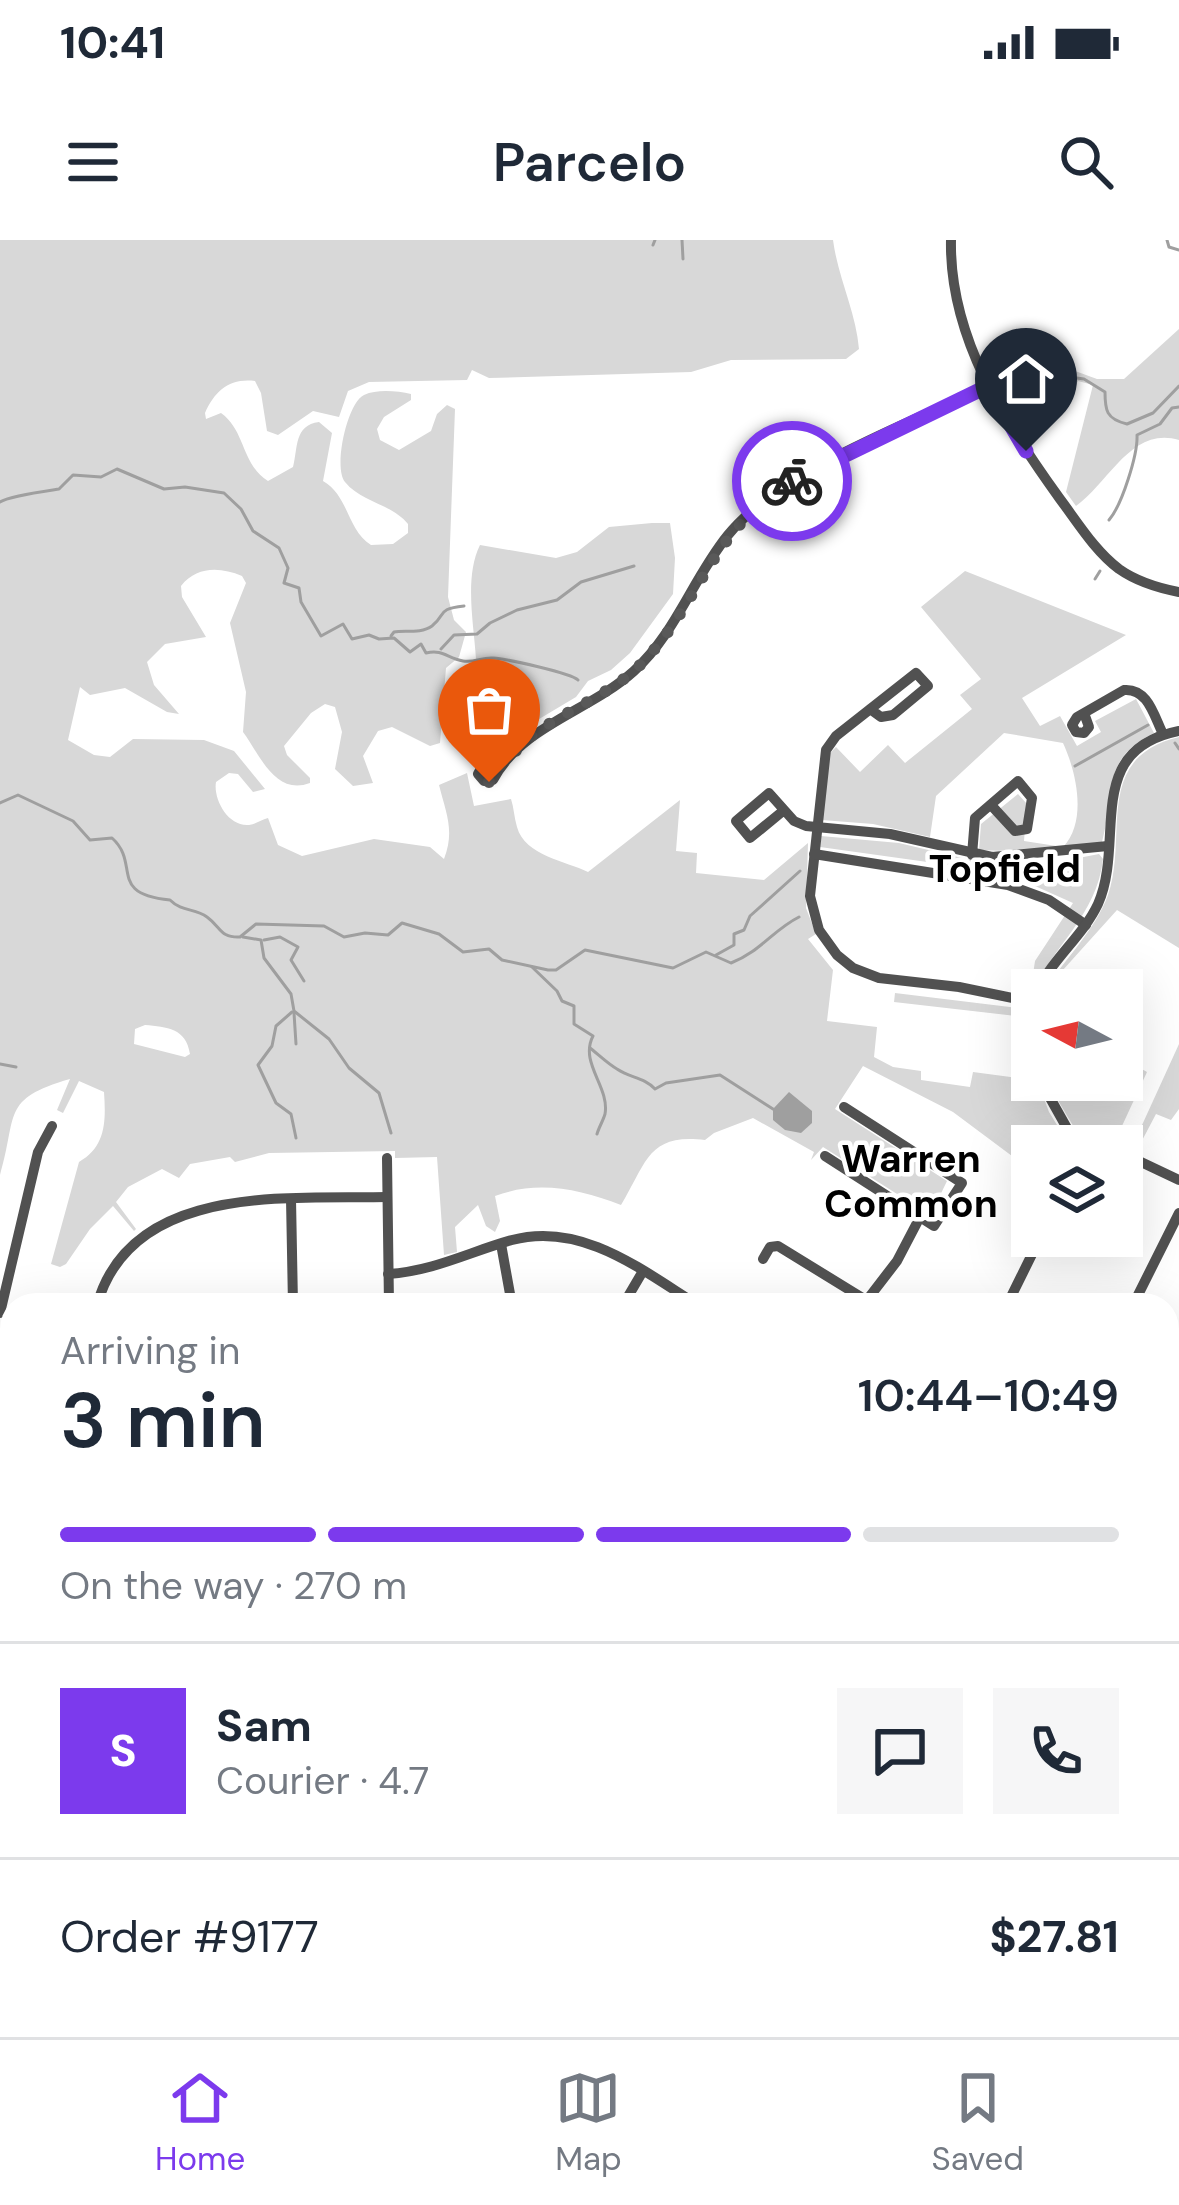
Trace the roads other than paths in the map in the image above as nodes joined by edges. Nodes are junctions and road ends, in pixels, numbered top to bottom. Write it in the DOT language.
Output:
graph roads {
  1 [pos="950,240"];
  2 [pos="988,386"];
  3 [pos="1179,592"];
  4 [pos="870,709"];
  5 [pos="1084,712"];
  6 [pos="1179,730"];
  7 [pos="1163,734"];
  8 [pos="497,768"];
  9 [pos="991,805"];
  10 [pos="783,811"];
  11 [pos="816,827"];
  12 [pos="1108,846"];
  13 [pos="814,854"];
  14 [pos="972,855"];
  15 [pos="1085,925"];
  16 [pos="1050,969"];
  17 [pos="1011,997"];
  18 [pos="844,1107"];
  19 [pos="52,1126"];
  20 [pos="825,1156"];
  21 [pos="387,1158"];
  22 [pos="1143,1164"];
  23 [pos="1179,1180"];
  24 [pos="388,1197"];
  25 [pos="290,1199"];
  26 [pos="1179,1213"];
  27 [pos="920,1217"];
  28 [pos="500,1244"];
  29 [pos="1031,1257"];
  30 [pos="763,1258"];
  31 [pos="644,1271"];
  32 [pos="388,1274"];
  33 [pos="5,1293"];
  34 [pos="102,1293"];
  35 [pos="292,1293"];
  36 [pos="388,1293"];
  37 [pos="510,1293"];
  38 [pos="630,1293"];
  39 [pos="679,1293"];
  40 [pos="852,1293"];
  41 [pos="875,1293"];
  42 [pos="1013,1293"];
  43 [pos="1139,1293"];
  1 -- 2 [label="street"];
  2 -- 3 [label="street"];
  2 -- 8 [label="street"];
  4 -- 4 [label="street"];
  4 -- 11 [label="street"];
  5 -- 7 [label="street"];
  6 -- 7 [label="street"];
  7 -- 12 [label="street"];
  9 -- 9 [label="street"];
  9 -- 14 [label="street"];
  10 -- 11 [label="street"];
  11 -- 13 [label="street"];
  11 -- 14 [label="street"];
  12 -- 14 [label="street"];
  12 -- 15 [label="street"];
  13 -- 15 [label="street"];
  13 -- 17 [label="street"];
  15 -- 16 [label="street"];
  18 -- 27 [label="street"];
  19 -- 33 [label="street"];
  20 -- 27 [label="street"];
  21 -- 24 [label="street"];
  22 -- 23 [label="street"];
  24 -- 25 [label="street"];
  24 -- 32 [label="street"];
  25 -- 34 [label="street"];
  25 -- 35 [label="street"];
  26 -- 43 [label="street"];
  27 -- 41 [label="street"];
  28 -- 31 [label="street"];
  28 -- 32 [label="street"];
  28 -- 37 [label="street"];
  29 -- 42 [label="street"];
  30 -- 40 [label="street"];
  31 -- 38 [label="street"];
  31 -- 39 [label="street"];
  32 -- 36 [label="street"];
}
